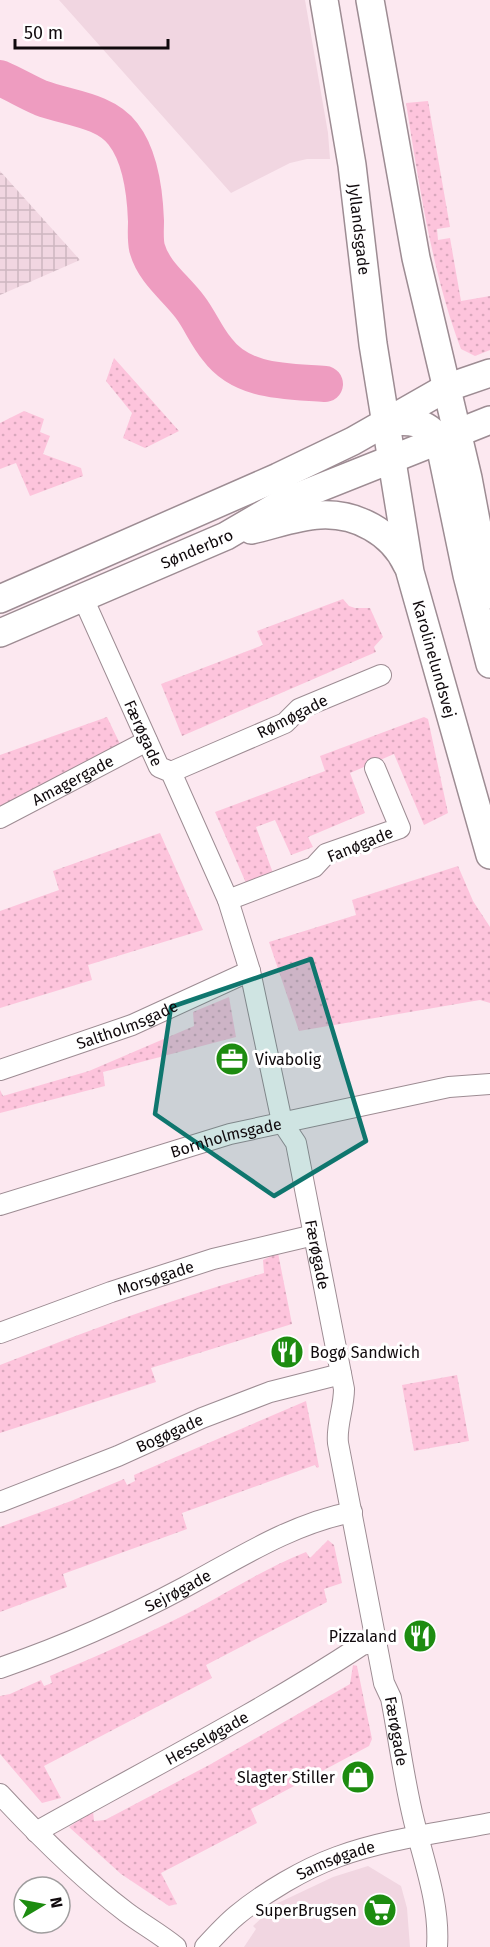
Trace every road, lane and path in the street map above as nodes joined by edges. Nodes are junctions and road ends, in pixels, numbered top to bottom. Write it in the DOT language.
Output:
graph roads {
  1 [pos="324,0"];
  2 [pos="370,0"];
  3 [pos="490,373"];
  4 [pos="446,388"];
  5 [pos="490,420"];
  6 [pos="386,423"];
  7 [pos="439,432"];
  8 [pos="392,459"];
  9 [pos="226,536"];
  10 [pos="410,572"];
  11 [pos="490,595"];
  12 [pos="83,598"];
  13 [pos="0,599"];
  14 [pos="0,633"];
  15 [pos="490,664"];
  16 [pos="381,675"];
  17 [pos="147,741"];
  18 [pos="375,768"];
  19 [pos="171,772"];
  20 [pos="0,818"];
  21 [pos="490,855"];
  22 [pos="228,900"];
  23 [pos="250,971"];
  24 [pos="0,1070"];
  25 [pos="490,1070"];
  26 [pos="490,1084"];
  27 [pos="456,1086"];
  28 [pos="282,1122"];
  29 [pos="0,1205"];
  30 [pos="314,1235"];
  31 [pos="0,1333"];
  32 [pos="341,1374"];
  33 [pos="0,1502"];
  34 [pos="352,1512"];
  35 [pos="376,1642"];
  36 [pos="0,1668"];
  37 [pos="0,1794"];
  38 [pos="490,1823"];
  39 [pos="36,1832"];
  40 [pos="419,1837"];
  41 [pos="176,1947"];
  42 [pos="204,1947"];
  43 [pos="437,1947"];
  1 -- 6 [label="main road, Jyllandsgade"];
  2 -- 4 [label="main road"];
  3 -- 4 [label="main road, Sønderbro"];
  4 -- 6 [label="main road, Sønderbro"];
  4 -- 7 [label="main road"];
  4 -- 7 [label="main road"];
  5 -- 7 [label="main road, Sønderbro"];
  6 -- 7 [label="main road"];
  6 -- 8 [label="main road, Jyllandsgade"];
  6 -- 13 [label="main road, Sønderbro"];
  7 -- 8 [label="main road, Sønderbro"];
  7 -- 11 [label="main road"];
  7 -- 15 [label="main road"];
  8 -- 9 [label="main road, Sønderbro"];
  8 -- 10 [label="main road, Karolinelundsvej"];
  9 -- 10 [label="main road"];
  9 -- 12 [label="main road, Sønderbro"];
  10 -- 21 [label="main road, Karolinelundsvej"];
  12 -- 14 [label="main road, Sønderbro"];
  12 -- 17 [label="street, Færøgade"];
  16 -- 19 [label="street, Rømøgade"];
  17 -- 19 [label="street, Færøgade"];
  17 -- 20 [label="street, Amagergade"];
  18 -- 22 [label="street, Fanøgade"];
  19 -- 22 [label="street, Færøgade"];
  22 -- 23 [label="street, Færøgade"];
  23 -- 24 [label="street, Saltholmsgade"];
  23 -- 28 [label="street, Færøgade"];
  25 -- 27 [label="street, Bornholmsgade"];
  26 -- 27 [label="street, Bornholmsgade"];
  27 -- 28 [label="street, Bornholmsgade"];
  28 -- 29 [label="street, Bornholmsgade"];
  28 -- 30 [label="street, Færøgade"];
  30 -- 31 [label="street, Morsøgade"];
  30 -- 32 [label="street, Færøgade"];
  32 -- 33 [label="street, Bogøgade"];
  32 -- 34 [label="street, Færøgade"];
  34 -- 35 [label="street, Færøgade"];
  34 -- 36 [label="street, Sejrøgade"];
  35 -- 39 [label="street, Hesseløgade"];
  35 -- 40 [label="street, Færøgade"];
  37 -- 39 [label="street"];
  38 -- 40 [label="street, Samsøgade"];
  39 -- 41 [label="street"];
  40 -- 42 [label="street, Samsøgade"];
  40 -- 43 [label="street, Færøgade"];
}
